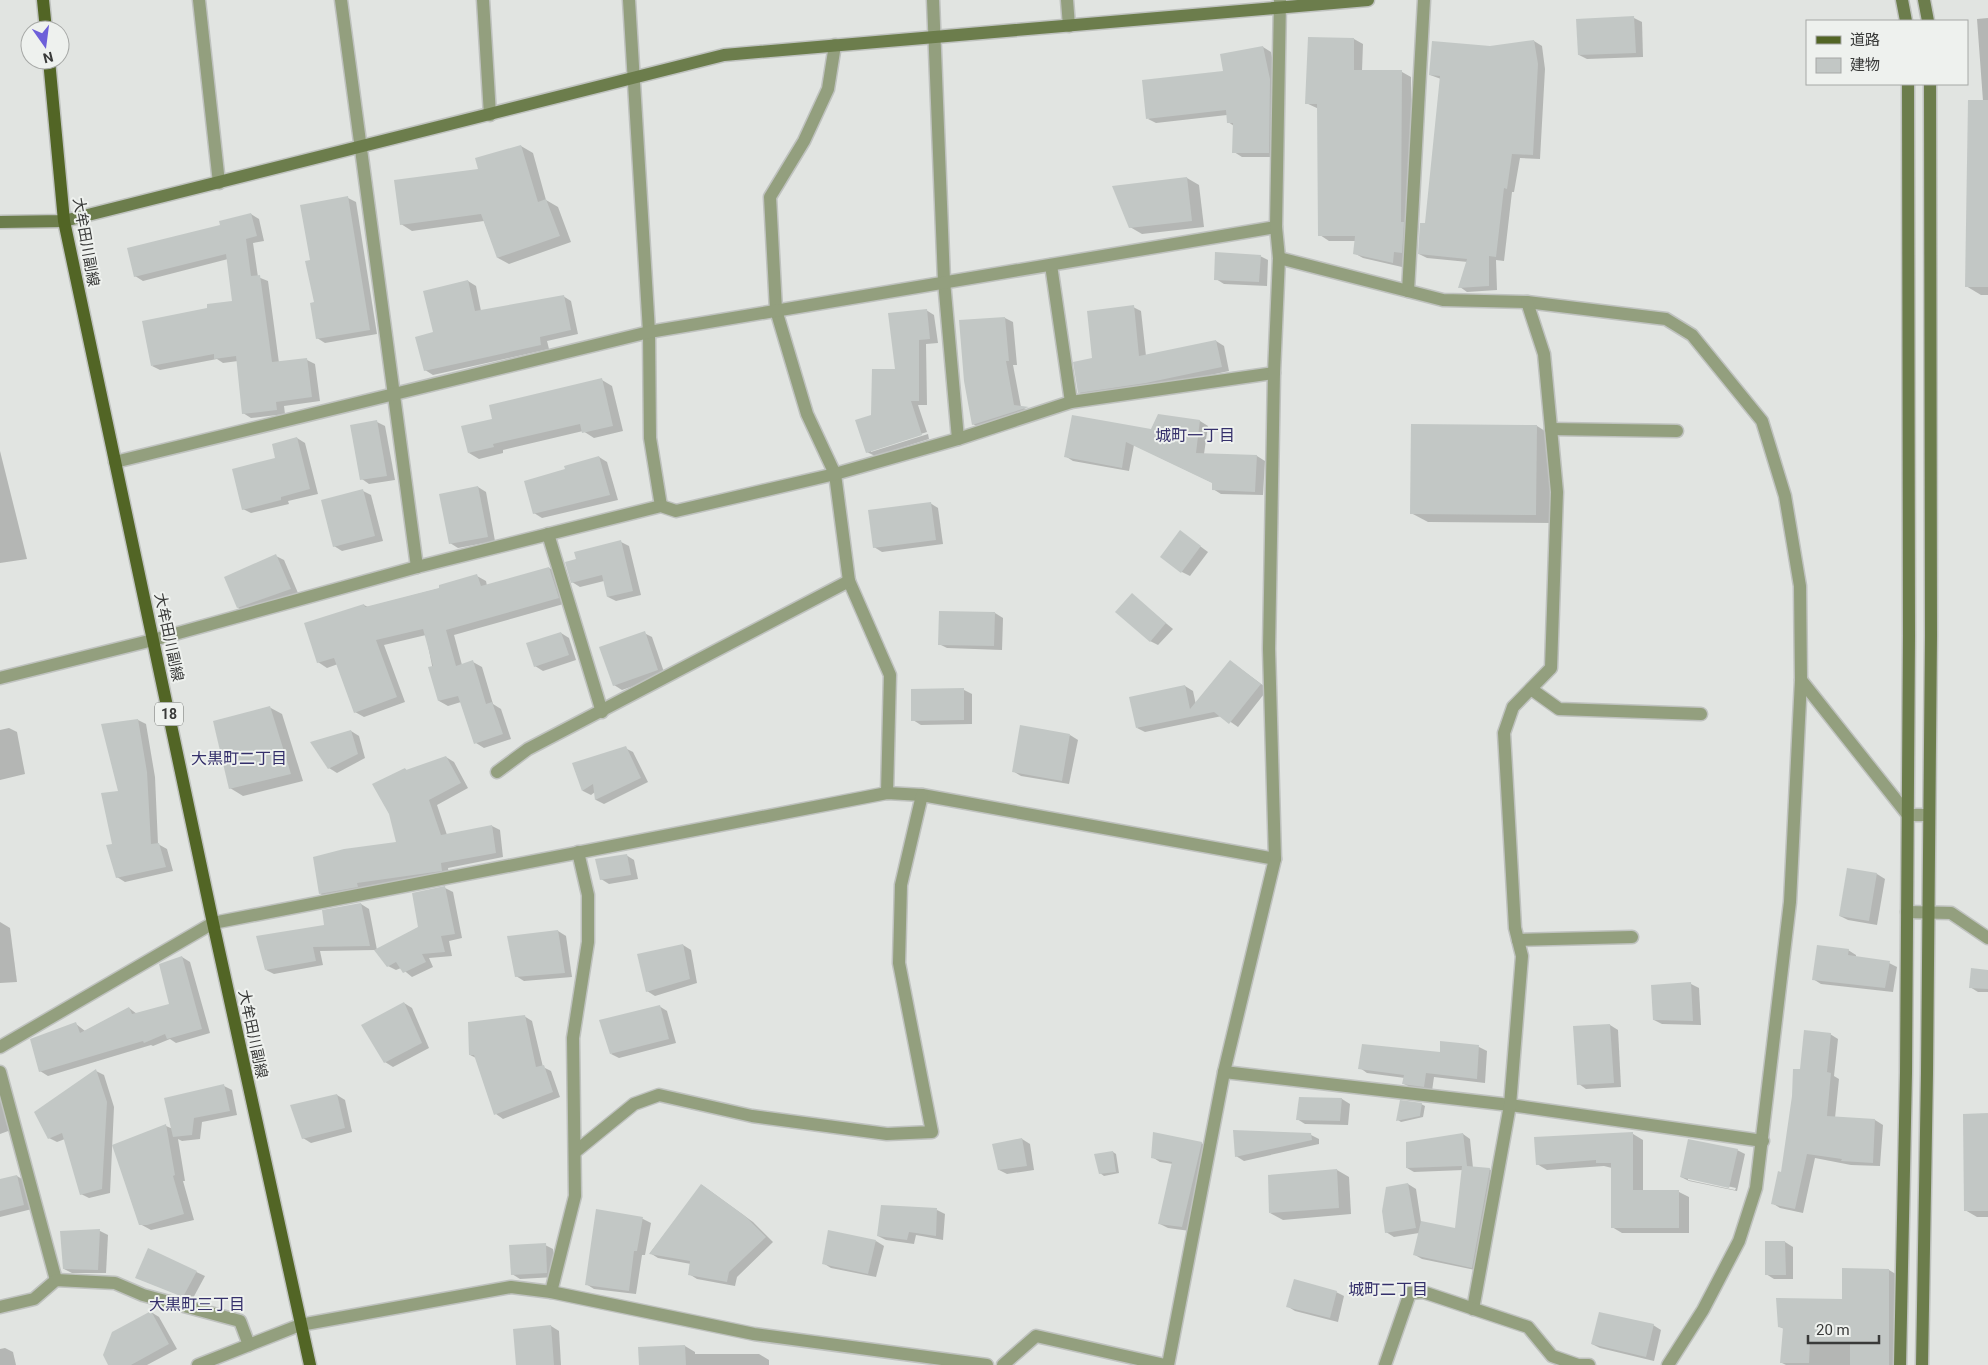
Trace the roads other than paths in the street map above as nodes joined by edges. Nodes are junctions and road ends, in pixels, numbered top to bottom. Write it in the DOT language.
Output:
graph roads {
  1 [pos="43,0"];
  2 [pos="199,0"];
  3 [pos="341,0"];
  4 [pos="483,0"];
  5 [pos="628,0"];
  6 [pos="933,0"];
  7 [pos="1068,0"];
  8 [pos="1368,0"];
  9 [pos="1424,0"];
  10 [pos="1902,0"];
  11 [pos="1924,0"];
  12 [pos="1280,3"];
  13 [pos="45,20"];
  14 [pos="1906,20"];
  15 [pos="1928,20"];
  16 [pos="1069,26"];
  17 [pos="935,38"];
  18 [pos="835,46"];
  19 [pos="49,70"];
  20 [pos="633,79"];
  21 [pos="1908,85"];
  22 [pos="1930,85"];
  23 [pos="490,115"];
  24 [pos="362,148"];
  25 [pos="219,183"];
  26 [pos="64,221"];
  27 [pos="0,222"];
  28 [pos="1276,227"];
  29 [pos="1279,258"];
  30 [pos="1051,264"];
  31 [pos="944,281"];
  32 [pos="1408,291"];
  33 [pos="1527,302"];
  34 [pos="776,310"];
  35 [pos="649,332"];
  36 [pos="1274,373"];
  37 [pos="393,395"];
  38 [pos="1071,402"];
  39 [pos="1551,429"];
  40 [pos="1677,431"];
  41 [pos="958,439"];
  42 [pos="115,462"];
  43 [pos="835,474"];
  44 [pos="661,506"];
  45 [pos="548,534"];
  46 [pos="417,567"];
  47 [pos="849,581"];
  48 [pos="153,640"];
  49 [pos="0,678"];
  50 [pos="1801,680"];
  51 [pos="1531,689"];
  52 [pos="602,712"];
  53 [pos="1701,714"];
  54 [pos="497,772"];
  55 [pos="887,793"];
  56 [pos="922,794"];
  57 [pos="1908,815"];
  58 [pos="1928,815"];
  59 [pos="578,852"];
  60 [pos="1275,859"];
  61 [pos="1908,912"];
  62 [pos="1927,913"];
  63 [pos="212,923"];
  64 [pos="1632,937"];
  65 [pos="1988,938"];
  66 [pos="1518,940"];
  67 [pos="0,1047"];
  68 [pos="0,1072"];
  69 [pos="1224,1072"];
  70 [pos="1510,1106"];
  71 [pos="1763,1141"];
  72 [pos="575,1152"];
  73 [pos="56,1280"];
  74 [pos="551,1292"];
  75 [pos="0,1307"];
  76 [pos="1473,1309"];
  77 [pos="300,1326"];
  78 [pos="249,1345"];
  79 [pos="198,1365"];
  80 [pos="310,1365"];
  81 [pos="987,1365"];
  82 [pos="1003,1365"];
  83 [pos="1167,1365"];
  84 [pos="1385,1365"];
  85 [pos="1589,1365"];
  86 [pos="1668,1365"];
  87 [pos="1900,1365"];
  88 [pos="1922,1365"];
  1 -- 13 [label="main road"];
  2 -- 25 [label="street"];
  3 -- 24 [label="street"];
  4 -- 23 [label="street"];
  5 -- 20 [label="street"];
  6 -- 17 [label="street"];
  7 -- 16 [label="street"];
  8 -- 12 [label="street"];
  9 -- 32 [label="street"];
  10 -- 14 [label="street"];
  11 -- 15 [label="street"];
  12 -- 16 [label="street"];
  12 -- 28 [label="street"];
  16 -- 17 [label="street"];
  17 -- 18 [label="street"];
  17 -- 31 [label="street"];
  18 -- 20 [label="street"];
  18 -- 34 [label="street"];
  19 -- 26 [label="main road, 大牟田川副線 / 18"];
  20 -- 23 [label="street"];
  20 -- 35 [label="street"];
  21 -- 57 [label="street"];
  22 -- 58 [label="street"];
  23 -- 24 [label="street"];
  24 -- 25 [label="street"];
  24 -- 37 [label="street"];
  25 -- 26 [label="street"];
  26 -- 27 [label="street"];
  26 -- 42 [label="main road, 大牟田川副線 / 18"];
  28 -- 29 [label="street"];
  28 -- 30 [label="street"];
  29 -- 32 [label="street"];
  29 -- 36 [label="street"];
  30 -- 31 [label="street"];
  30 -- 38 [label="street"];
  31 -- 34 [label="street"];
  31 -- 41 [label="street"];
  32 -- 33 [label="street"];
  33 -- 39 [label="street"];
  33 -- 50 [label="street"];
  34 -- 35 [label="street"];
  34 -- 43 [label="street"];
  35 -- 37 [label="street"];
  35 -- 44 [label="street"];
  36 -- 38 [label="street"];
  36 -- 60 [label="street"];
  37 -- 42 [label="street"];
  37 -- 46 [label="street"];
  38 -- 41 [label="street"];
  39 -- 40 [label="street"];
  39 -- 51 [label="street"];
  41 -- 43 [label="street"];
  42 -- 48 [label="main road, 大牟田川副線 / 18"];
  43 -- 44 [label="street"];
  43 -- 47 [label="street"];
  44 -- 45 [label="street"];
  45 -- 46 [label="street"];
  45 -- 52 [label="street"];
  46 -- 48 [label="street"];
  47 -- 52 [label="street"];
  47 -- 55 [label="street"];
  48 -- 49 [label="street"];
  48 -- 63 [label="main road, 大牟田川副線 / 18"];
  50 -- 57 [label="street"];
  50 -- 71 [label="street"];
  51 -- 53 [label="street"];
  51 -- 66 [label="street"];
  52 -- 54 [label="street"];
  55 -- 56 [label="street"];
  55 -- 59 [label="street"];
  56 -- 60 [label="street"];
  56 -- 72 [label="street"];
  57 -- 58 [label="street"];
  57 -- 61 [label="street"];
  58 -- 62 [label="street"];
  59 -- 63 [label="street"];
  59 -- 72 [label="street"];
  60 -- 69 [label="street"];
  61 -- 62 [label="street"];
  61 -- 87 [label="street"];
  62 -- 65 [label="street"];
  62 -- 88 [label="street"];
  63 -- 67 [label="street"];
  63 -- 77 [label="main road, 大牟田川副線 / 18"];
  64 -- 66 [label="street"];
  66 -- 70 [label="street"];
  68 -- 73 [label="street"];
  69 -- 70 [label="street"];
  69 -- 83 [label="street"];
  70 -- 71 [label="street"];
  70 -- 76 [label="street"];
  71 -- 86 [label="street"];
  72 -- 74 [label="street"];
  73 -- 75 [label="street"];
  73 -- 78 [label="street"];
  74 -- 77 [label="street"];
  74 -- 81 [label="street"];
  76 -- 84 [label="street"];
  76 -- 85 [label="street"];
  77 -- 78 [label="street"];
  77 -- 80 [label="main road, 大牟田川副線 / 18"];
  78 -- 79 [label="street"];
  82 -- 83 [label="street"];
}
